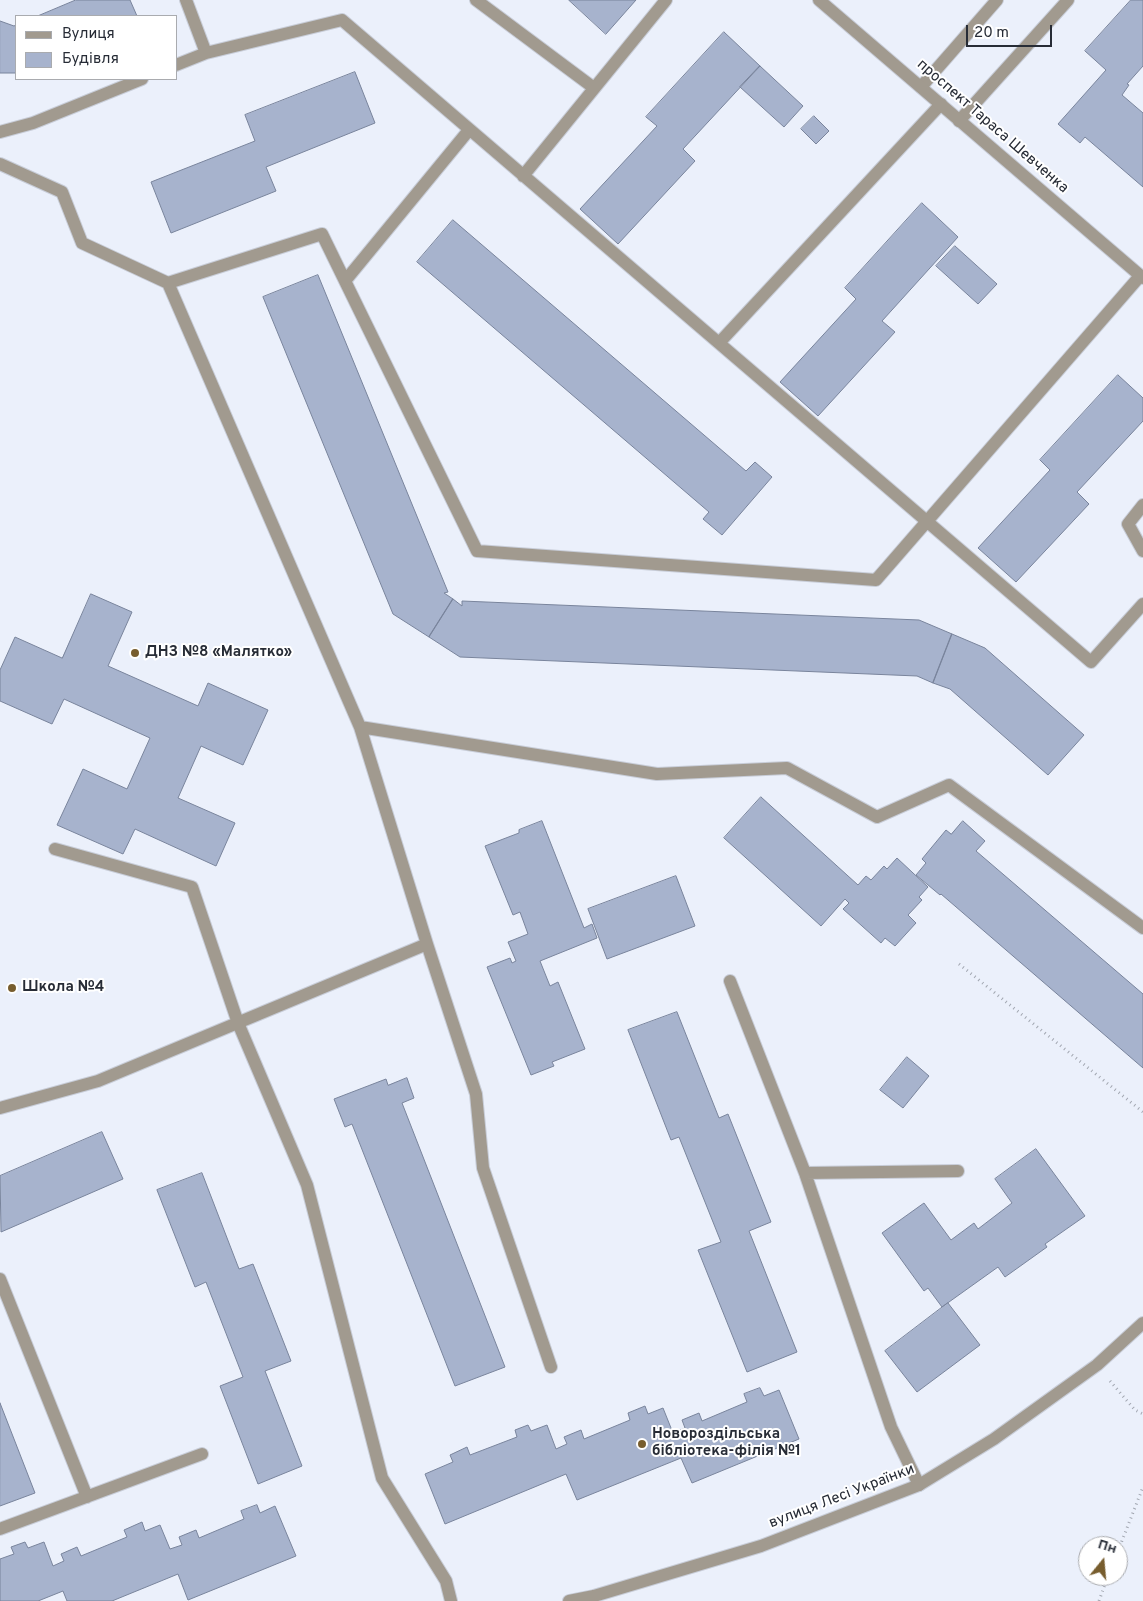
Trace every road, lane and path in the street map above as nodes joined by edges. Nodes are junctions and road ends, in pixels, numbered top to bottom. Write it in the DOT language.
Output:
graph roads {
  1 [pos="186,0"];
  2 [pos="476,0"];
  3 [pos="666,0"];
  4 [pos="819,0"];
  5 [pos="997,0"];
  6 [pos="1068,0"];
  7 [pos="206,53"];
  8 [pos="178,64"];
  9 [pos="140,80"];
  10 [pos="921,87"];
  11 [pos="594,88"];
  12 [pos="941,104"];
  13 [pos="959,121"];
  14 [pos="470,130"];
  15 [pos="0,132"];
  16 [pos="0,164"];
  17 [pos="523,176"];
  18 [pos="1142,277"];
  19 [pos="345,281"];
  20 [pos="168,283"];
  21 [pos="719,344"];
  22 [pos="1143,505"];
  23 [pos="926,521"];
  24 [pos="1143,551"];
  25 [pos="1143,604"];
  26 [pos="360,727"];
  27 [pos="55,850"];
  28 [pos="1143,928"];
  29 [pos="428,944"];
  30 [pos="959,964"];
  31 [pos="730,981"];
  32 [pos="238,1023"];
  33 [pos="0,1108"];
  34 [pos="1143,1112"];
  35 [pos="958,1171"];
  36 [pos="805,1173"];
  37 [pos="0,1279"];
  38 [pos="1143,1323"];
  39 [pos="1097,1365"];
  40 [pos="551,1367"];
  41 [pos="1143,1414"];
  42 [pos="202,1454"];
  43 [pos="919,1485"];
  44 [pos="1143,1487"];
  45 [pos="88,1497"];
  46 [pos="0,1529"];
  47 [pos="1124,1536"];
  48 [pos="1104,1586"];
  49 [pos="451,1601"];
  50 [pos="569,1601"];
  51 [pos="1099,1601"];
  1 -- 7 [label="street"];
  2 -- 11 [label="street"];
  3 -- 11 [label="street"];
  4 -- 10 [label="street, проспект Тараса Шевченка"];
  5 -- 10 [label="street"];
  6 -- 13 [label="street"];
  7 -- 8 [label="street"];
  7 -- 14 [label="street"];
  9 -- 15 [label="street"];
  10 -- 12 [label="street, проспект Тараса Шевченка"];
  11 -- 17 [label="street"];
  12 -- 13 [label="street, проспект Тараса Шевченка"];
  12 -- 21 [label="street"];
  13 -- 18 [label="street, проспект Тараса Шевченка"];
  14 -- 17 [label="street"];
  14 -- 19 [label="street"];
  16 -- 20 [label="street"];
  17 -- 21 [label="street"];
  18 -- 23 [label="street"];
  19 -- 20 [label="street"];
  19 -- 23 [label="street"];
  20 -- 26 [label="street"];
  21 -- 23 [label="street"];
  22 -- 24 [label="street"];
  23 -- 25 [label="street"];
  26 -- 28 [label="street"];
  26 -- 29 [label="street"];
  27 -- 32 [label="street"];
  29 -- 32 [label="street"];
  29 -- 40 [label="street"];
  30 -- 34 [label="path"];
  31 -- 36 [label="street"];
  32 -- 33 [label="street"];
  32 -- 49 [label="street"];
  35 -- 36 [label="street"];
  36 -- 43 [label="street"];
  37 -- 45 [label="street"];
  38 -- 39 [label="street, вулиця Лесі Українки"];
  39 -- 41 [label="path"];
  39 -- 43 [label="street, вулиця Лесі Українки"];
  42 -- 45 [label="street"];
  43 -- 50 [label="street, вулиця Лесі Українки"];
  44 -- 47 [label="path"];
  45 -- 46 [label="street"];
  48 -- 51 [label="path"];
}
